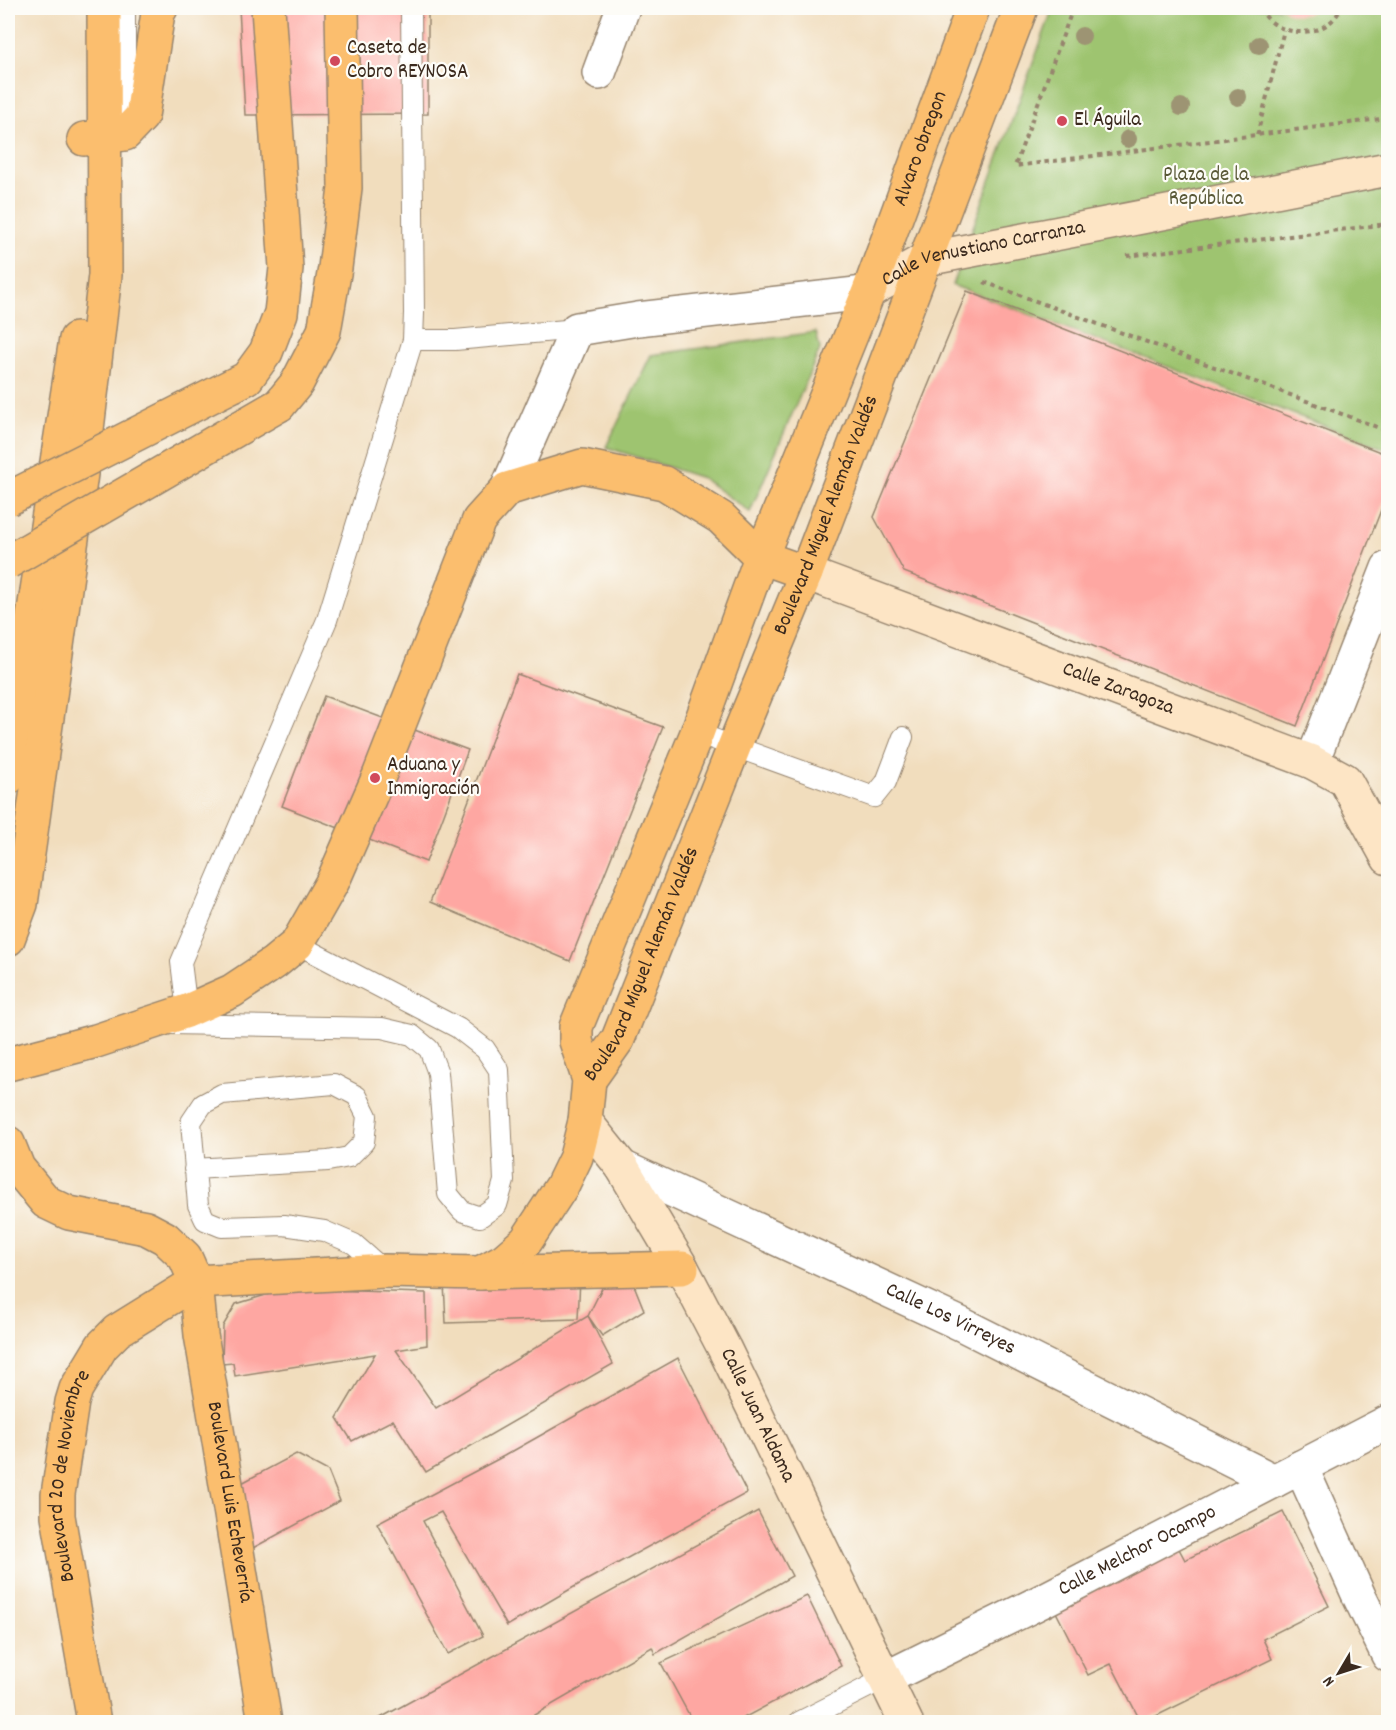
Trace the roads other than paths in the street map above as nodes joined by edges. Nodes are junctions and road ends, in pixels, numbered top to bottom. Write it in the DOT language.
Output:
graph roads {
  1 [pos="82,8"];
  2 [pos="104,8"];
  3 [pos="125,8"];
  4 [pos="161,8"];
  5 [pos="268,8"];
  6 [pos="342,8"];
  7 [pos="411,8"];
  8 [pos="623,8"];
  9 [pos="973,8"];
  10 [pos="1021,8"];
  11 [pos="599,73"];
  12 [pos="104,137"];
  13 [pos="1389,169"];
  14 [pos="926,259"];
  15 [pos="869,291"];
  16 [pos="577,329"];
  17 [pos="413,340"];
  18 [pos="507,489"];
  19 [pos="8,499"];
  20 [pos="761,557"];
  21 [pos="8,562"];
  22 [pos="1389,568"];
  23 [pos="806,573"];
  24 [pos="697,732"];
  25 [pos="903,737"];
  26 [pos="735,746"];
  27 [pos="1312,762"];
  28 [pos="8,778"];
  29 [pos="1389,858"];
  30 [pos="8,939"];
  31 [pos="297,944"];
  32 [pos="187,1011"];
  33 [pos="149,1023"];
  34 [pos="8,1064"];
  35 [pos="589,1080"];
  36 [pos="585,1121"];
  37 [pos="8,1143"];
  38 [pos="622,1167"];
  39 [pos="194,1169"];
  40 [pos="682,1269"];
  41 [pos="386,1271"];
  42 [pos="480,1274"];
  43 [pos="196,1282"];
  44 [pos="1389,1422"];
  45 [pos="1287,1474"];
  46 [pos="1389,1656"];
  47 [pos="884,1679"];
  48 [pos="94,1722"];
  49 [pos="265,1722"];
  50 [pos="798,1722"];
  51 [pos="906,1722"];
  1 -- 12 [label="main road"];
  2 -- 12 [label="main road"];
  3 -- 12 [label="lane"];
  4 -- 12 [label="main road"];
  5 -- 19 [label="main road, bridge"];
  6 -- 21 [label="main road, bridge"];
  7 -- 17 [label="lane"];
  8 -- 11 [label="street"];
  9 -- 15 [label="main road, Alvaro obregon"];
  10 -- 14 [label="main road, Alvaro obregon"];
  12 -- 28 [label="main road"];
  12 -- 30 [label="main road"];
  13 -- 14 [label="main road, Calle Venustiano Carranza"];
  14 -- 15 [label="main road, Calle Venustiano Carranza"];
  14 -- 23 [label="main road, Boulevard Miguel Alemán Valdés"];
  15 -- 16 [label="street, Calle Venustiano Carranza"];
  15 -- 20 [label="main road, Boulevard Miguel Alemán Valdés"];
  16 -- 17 [label="lane"];
  16 -- 18 [label="street"];
  17 -- 32 [label="lane"];
  18 -- 20 [label="main road"];
  18 -- 31 [label="main road"];
  20 -- 23 [label="main road"];
  20 -- 24 [label="main road, Boulevard Miguel Alemán Valdés"];
  22 -- 27 [label="street"];
  23 -- 26 [label="main road, Boulevard Miguel Alemán Valdés"];
  23 -- 27 [label="main road, Calle Zaragoza"];
  24 -- 26 [label="lane"];
  24 -- 35 [label="main road, Boulevard Miguel Alemán Valdés"];
  25 -- 26 [label="lane"];
  26 -- 35 [label="main road, Boulevard Miguel Alemán Valdés"];
  27 -- 29 [label="main road, Calle Zaragoza"];
  31 -- 32 [label="main road"];
  31 -- 33 [label="lane"];
  32 -- 33 [label="main road"];
  33 -- 34 [label="main road"];
  35 -- 36 [label="main road"];
  36 -- 38 [label="main road, Calle Juan Aldama"];
  36 -- 42 [label="main road"];
  37 -- 43 [label="main road, Boulevard Luis Echeverría"];
  38 -- 40 [label="main road, Calle Juan Aldama"];
  38 -- 45 [label="street, Calle Los Virreyes"];
  39 -- 39 [label="lane"];
  39 -- 41 [label="lane"];
  40 -- 42 [label="main road"];
  40 -- 47 [label="main road, Calle Juan Aldama"];
  41 -- 42 [label="main road"];
  41 -- 43 [label="main road"];
  43 -- 48 [label="main road, Boulevard 20 de Noviembre"];
  43 -- 49 [label="main road, Boulevard Luis Echeverría"];
  44 -- 45 [label="street, Calle Melchor Ocampo"];
  45 -- 46 [label="street"];
  45 -- 47 [label="street, Calle Melchor Ocampo"];
  47 -- 50 [label="lane"];
  47 -- 51 [label="main road, Calle Juan Aldama"];
}
